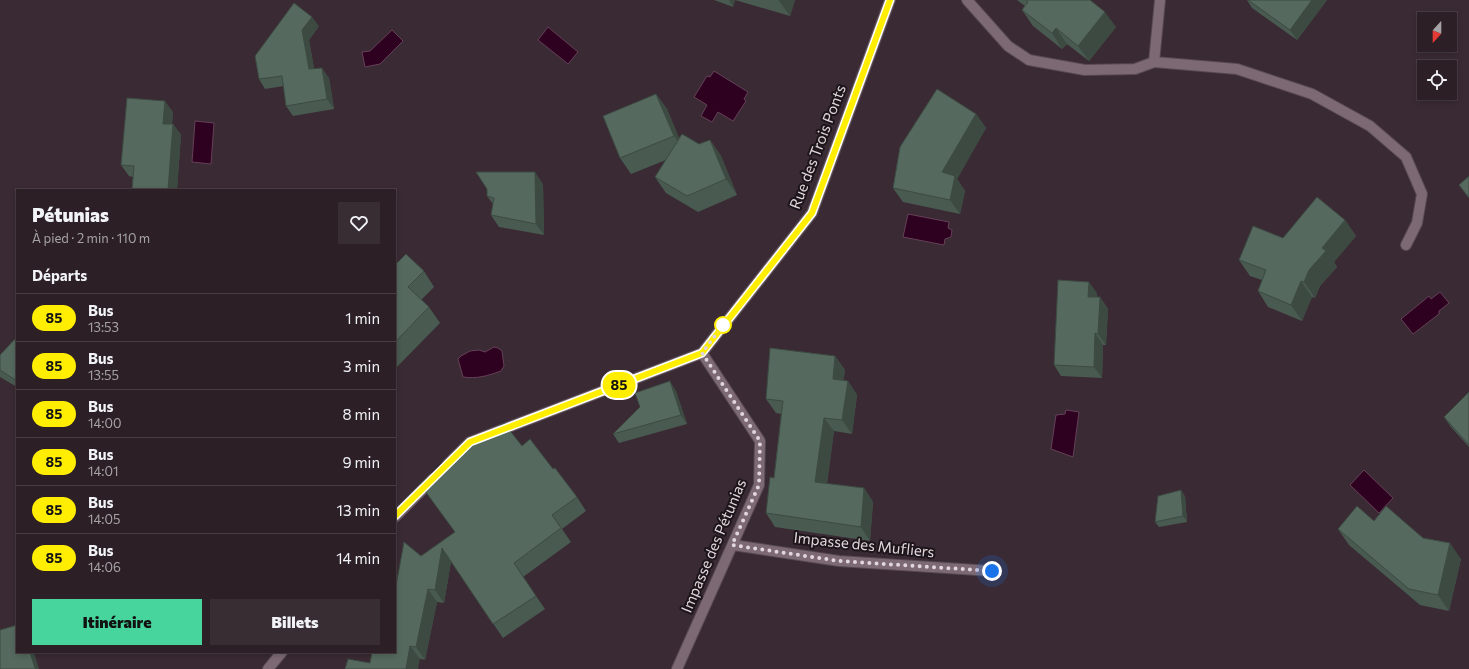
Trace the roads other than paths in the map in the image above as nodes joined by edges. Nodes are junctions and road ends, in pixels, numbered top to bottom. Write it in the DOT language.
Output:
graph roads {
  1 [pos="890,0"];
  2 [pos="967,0"];
  3 [pos="1160,0"];
  4 [pos="1154,62"];
  5 [pos="1406,245"];
  6 [pos="702,353"];
  7 [pos="396,515"];
  8 [pos="732,545"];
  9 [pos="992,571"];
  10 [pos="281,653"];
  11 [pos="268,669"];
  12 [pos="677,669"];
  1 -- 6 [label="street, Rue des Trois Ponts"];
  2 -- 4 [label="street"];
  3 -- 4 [label="street"];
  4 -- 5 [label="street"];
  6 -- 7 [label="street"];
  6 -- 8 [label="street, Impasse des Pétunias"];
  8 -- 9 [label="street, Impasse des Mufliers"];
  8 -- 12 [label="street, Impasse des Pétunias"];
  10 -- 11 [label="street"];
}
